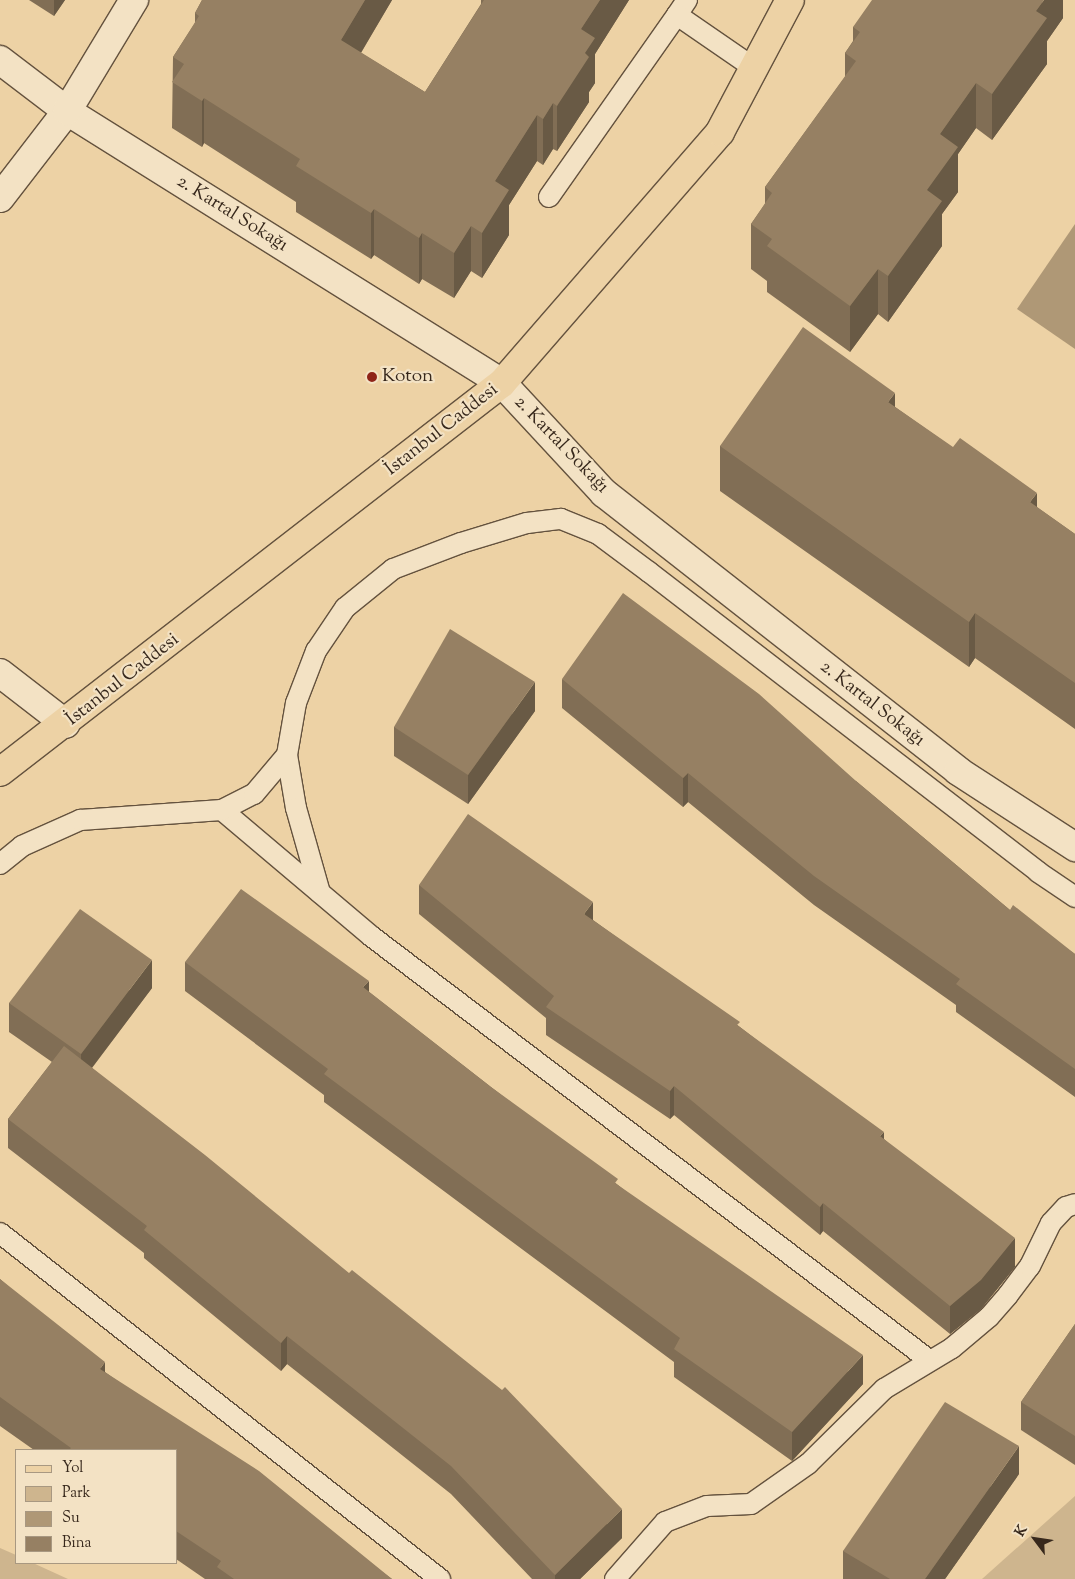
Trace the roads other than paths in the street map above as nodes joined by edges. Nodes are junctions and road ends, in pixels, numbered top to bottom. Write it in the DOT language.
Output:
graph roads {
  1 [pos="134,0"];
  2 [pos="790,0"];
  3 [pos="682,8"];
  4 [pos="0,60"];
  5 [pos="754,68"];
  6 [pos="67,111"];
  7 [pos="549,197"];
  8 [pos="0,198"];
  9 [pos="502,384"];
  10 [pos="0,673"];
  11 [pos="66,724"];
  12 [pos="287,756"];
  13 [pos="0,772"];
  14 [pos="222,810"];
  15 [pos="1075,847"];
  16 [pos="0,864"];
  17 [pos="320,893"];
  18 [pos="1075,897"];
  19 [pos="1075,1204"];
  20 [pos="0,1232"];
  21 [pos="929,1360"];
  22 [pos="440,1579"];
  23 [pos="615,1579"];
  1 -- 6 [label="street"];
  2 -- 5 [label="main road, İstanbul Caddesi"];
  3 -- 5 [label="lane"];
  3 -- 7 [label="lane"];
  4 -- 6 [label="street, 2. Kartal Sokağı"];
  5 -- 9 [label="main road, İstanbul Caddesi"];
  6 -- 8 [label="street"];
  6 -- 9 [label="street, 2. Kartal Sokağı"];
  9 -- 11 [label="main road, İstanbul Caddesi"];
  9 -- 15 [label="street, 2. Kartal Sokağı"];
  10 -- 11 [label="street"];
  11 -- 13 [label="main road, İstanbul Caddesi"];
  12 -- 14 [label="lane"];
  12 -- 17 [label="lane"];
  12 -- 18 [label="lane"];
  14 -- 16 [label="lane"];
  14 -- 17 [label="lane"];
  17 -- 21 [label="lane"];
  19 -- 21 [label="lane"];
  20 -- 22 [label="lane"];
  21 -- 23 [label="lane"];
}
